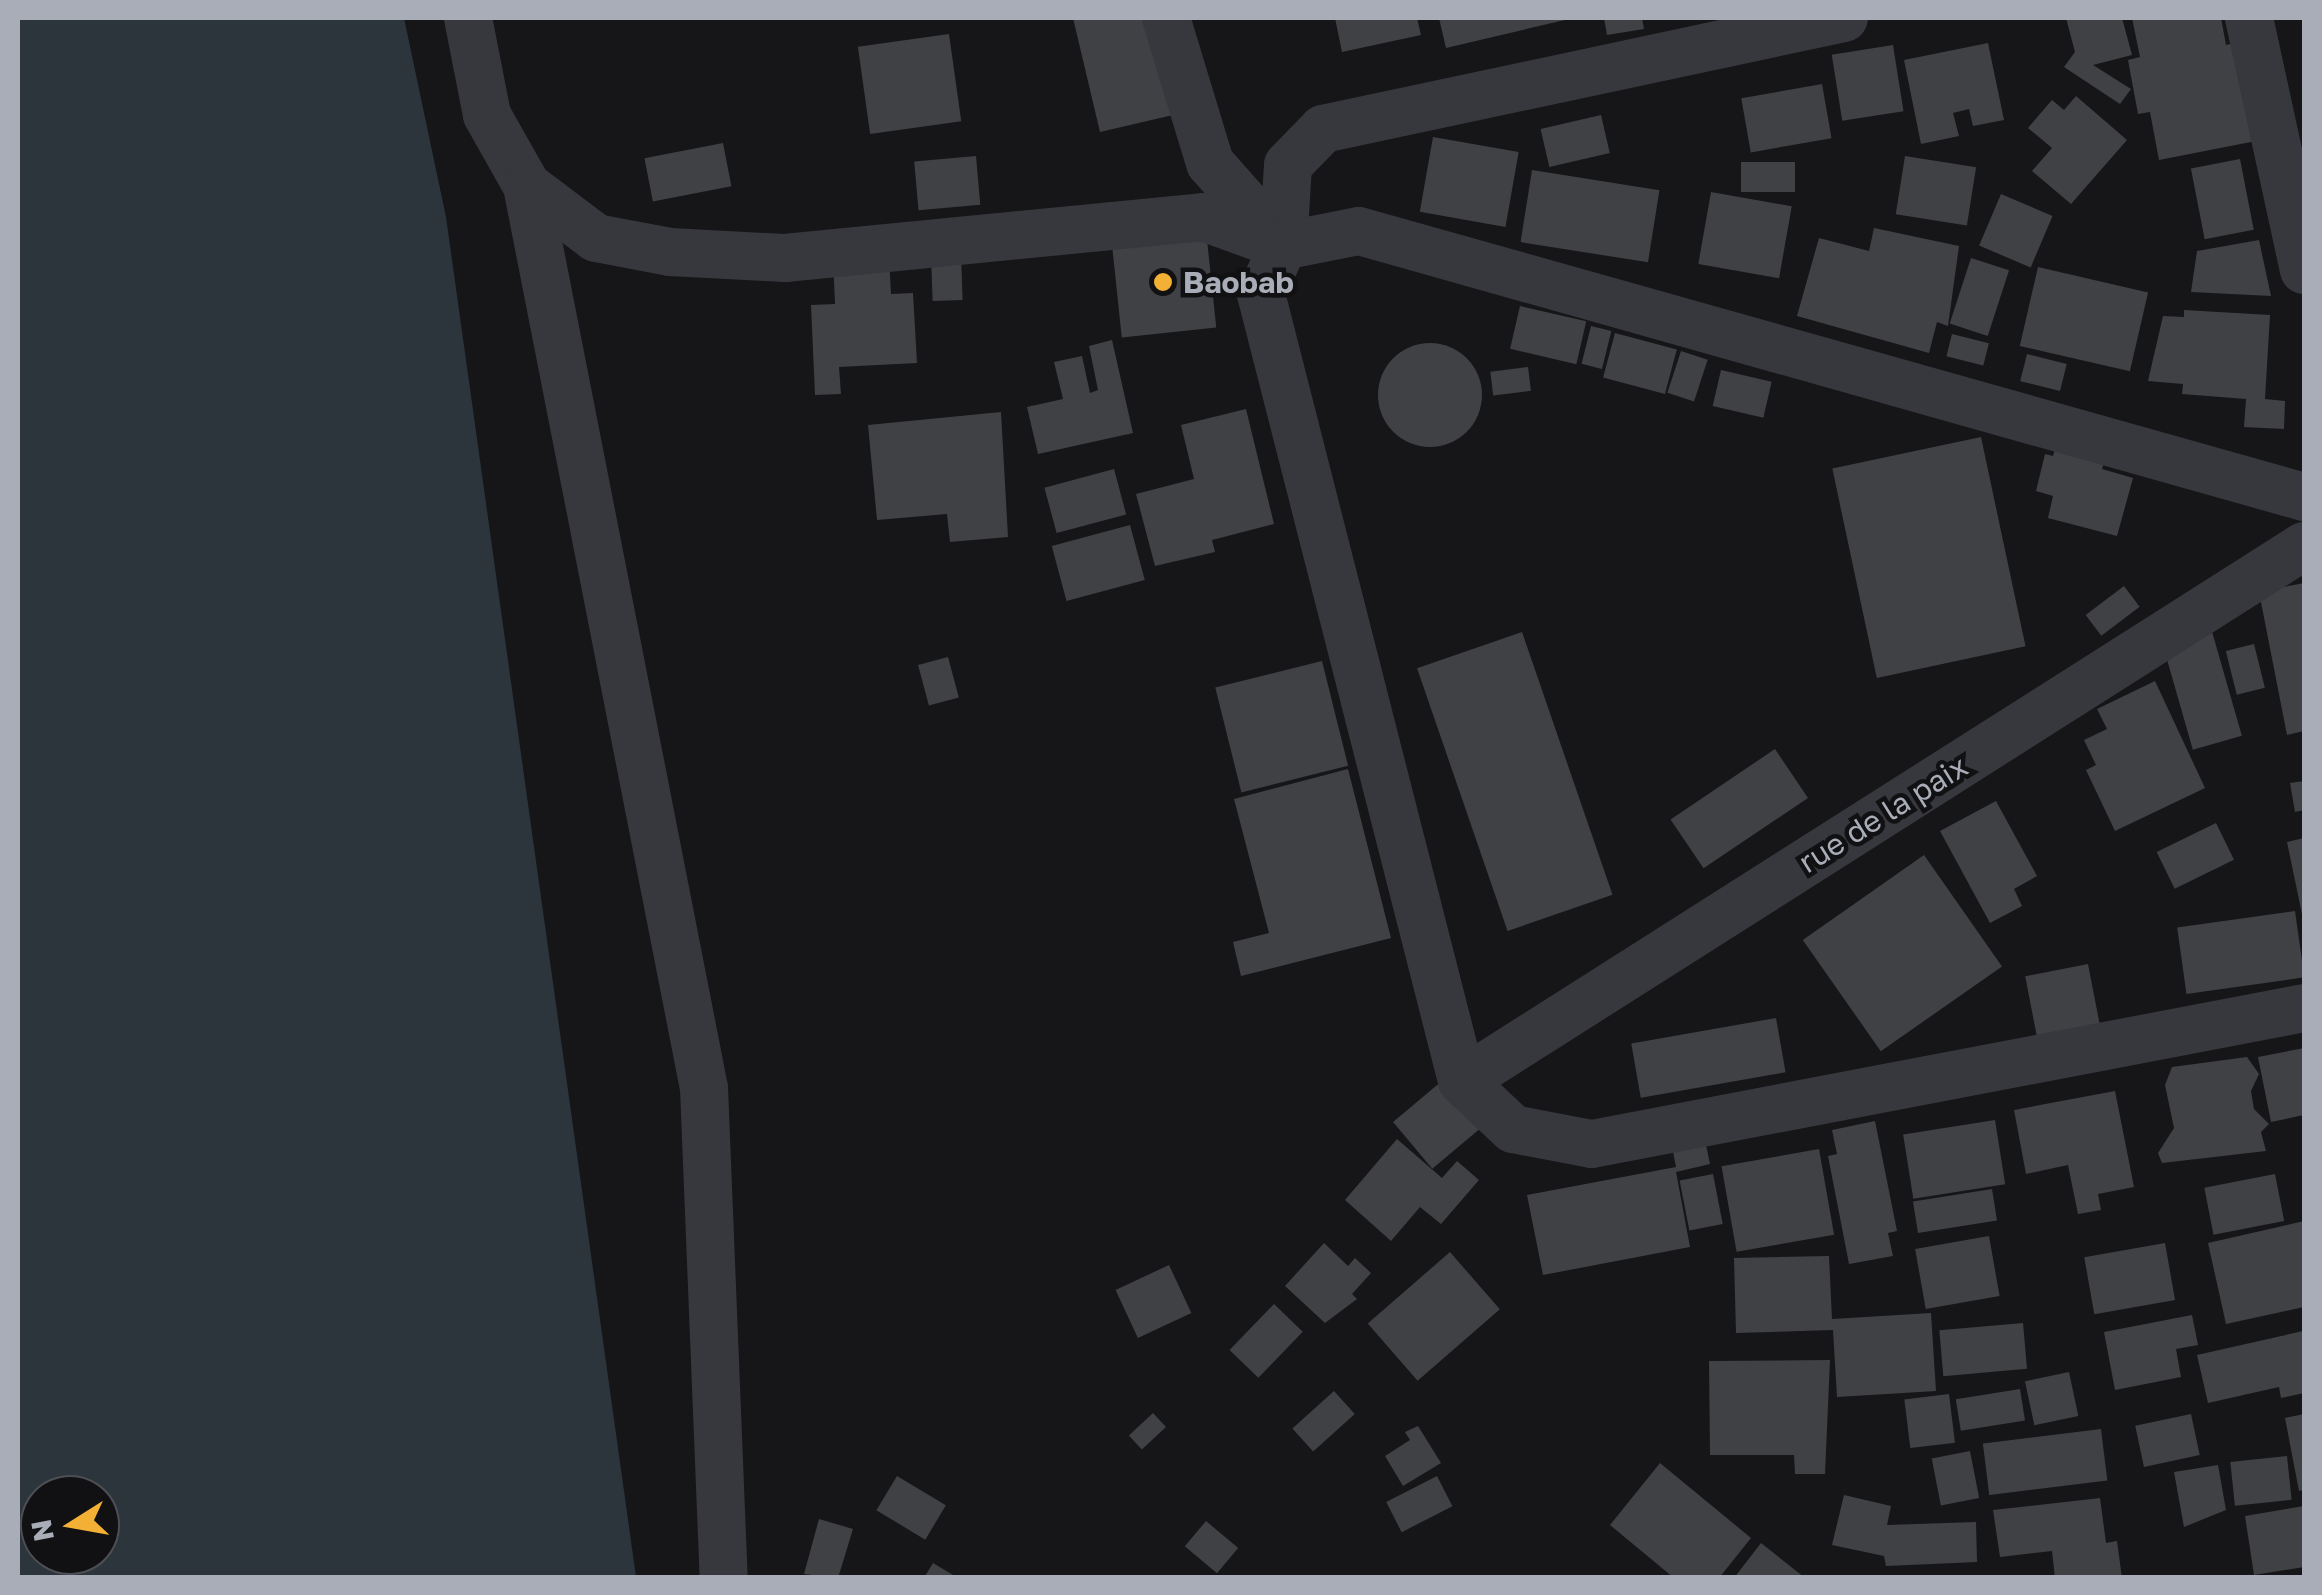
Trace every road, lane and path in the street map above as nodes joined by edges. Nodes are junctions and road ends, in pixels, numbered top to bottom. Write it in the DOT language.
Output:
graph roads {
  1 [pos="468,18"];
  2 [pos="1166,18"];
  3 [pos="1844,18"];
  4 [pos="2249,18"];
  5 [pos="527,186"];
  6 [pos="1283,246"];
  7 [pos="2304,270"];
  8 [pos="2304,498"];
  9 [pos="2304,546"];
  10 [pos="2304,1008"];
  11 [pos="1462,1081"];
  12 [pos="724,1578"];
  1 -- 5 [label="street"];
  2 -- 6 [label="street"];
  3 -- 6 [label="street"];
  4 -- 7 [label="street"];
  5 -- 6 [label="street"];
  5 -- 12 [label="street"];
  6 -- 8 [label="street"];
  6 -- 11 [label="street"];
  9 -- 11 [label="street, rue de la paix"];
  10 -- 11 [label="street"];
}
